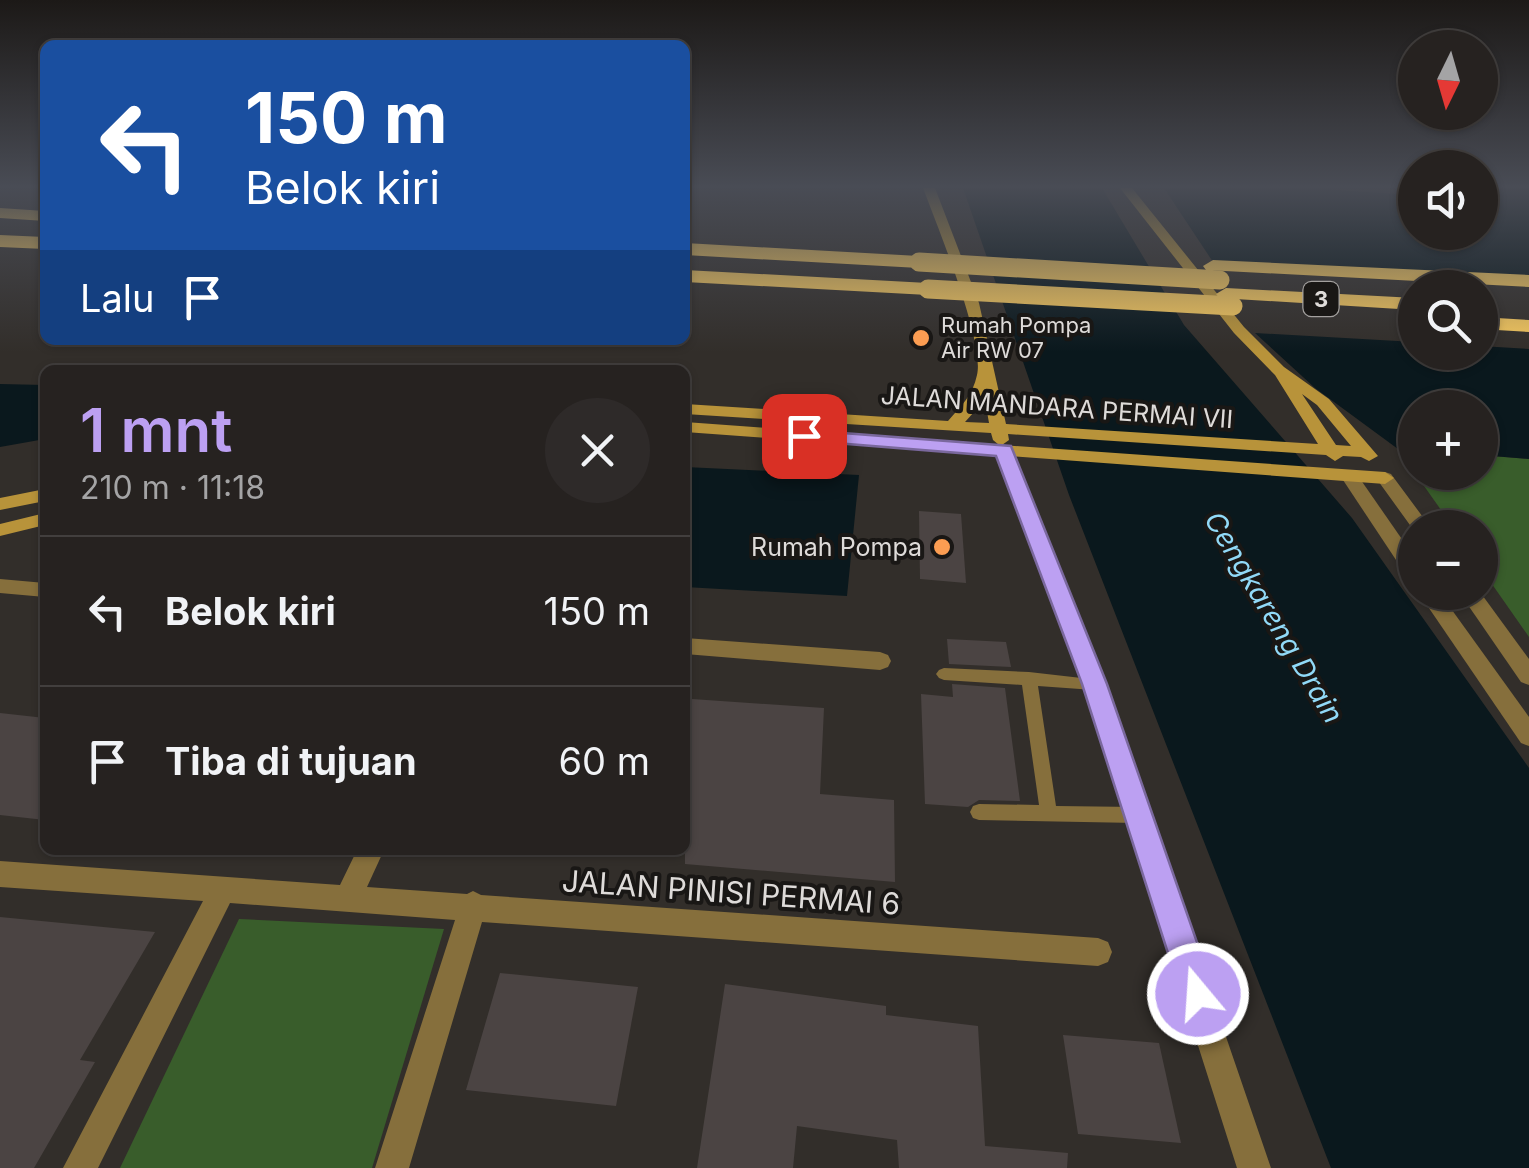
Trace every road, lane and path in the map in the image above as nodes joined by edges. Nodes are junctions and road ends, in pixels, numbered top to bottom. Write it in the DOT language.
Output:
graph roads {
  1 [pos="737,243"];
  2 [pos="949,243"];
  3 [pos="1169,243"];
  4 [pos="690,250"];
  5 [pos="690,262"];
  6 [pos="922,269"];
  7 [pos="690,276"];
  8 [pos="1529,281"];
  9 [pos="1223,286"];
  10 [pos="1398,290"];
  11 [pos="1498,295"];
  12 [pos="1529,296"];
  13 [pos="1398,302"];
  14 [pos="1498,309"];
  15 [pos="1529,310"];
  16 [pos="1398,315"];
  17 [pos="1498,323"];
  18 [pos="1529,326"];
  19 [pos="1279,370"];
  20 [pos="986,371"];
  21 [pos="690,409"];
  22 [pos="953,425"];
  23 [pos="690,427"];
  24 [pos="1001,440"];
  25 [pos="1331,451"];
  26 [pos="1366,452"];
  27 [pos="1350,477"];
  28 [pos="1385,478"];
  29 [pos="40,496"];
  30 [pos="0,504"];
  31 [pos="1409,510"];
  32 [pos="40,520"];
  33 [pos="0,530"];
  34 [pos="1398,548"];
  35 [pos="0,586"];
  36 [pos="40,590"];
  37 [pos="1441,610"];
  38 [pos="1482,610"];
  39 [pos="690,646"];
  40 [pos="880,660"];
  41 [pos="944,674"];
  42 [pos="1529,676"];
  43 [pos="1030,678"];
  44 [pos="1094,684"];
  45 [pos="1529,736"];
  46 [pos="979,812"];
  47 [pos="1049,813"];
  48 [pos="1138,815"];
  49 [pos="368,855"];
  50 [pos="0,874"];
  51 [pos="222,892"];
  52 [pos="347,899"];
  53 [pos="473,905"];
  54 [pos="1098,952"];
  55 [pos="80,1168"];
  56 [pos="392,1168"];
  57 [pos="1254,1168"];
  1 -- 6 [label="highway, 3"];
  2 -- 20 [label="main road"];
  3 -- 19 [label="main road"];
  4 -- 6 [label="highway, 3"];
  5 -- 6 [label="highway, 3"];
  6 -- 7 [label="highway, 3"];
  6 -- 9 [label="highway, 3, bridge"];
  6 -- 9 [label="highway, 3, bridge"];
  8 -- 9 [label="highway, 3"];
  9 -- 10 [label="highway, 3"];
  9 -- 13 [label="highway, 3"];
  9 -- 16 [label="highway, 3"];
  11 -- 12 [label="highway"];
  14 -- 15 [label="highway"];
  17 -- 18 [label="highway"];
  19 -- 25 [label="main road"];
  19 -- 26 [label="main road"];
  20 -- 22 [label="main road"];
  20 -- 24 [label="main road"];
  21 -- 22 [label="main road, JALAN MANDARA PERMAI VII"];
  22 -- 24 [label="main road, JALAN MANDARA PERMAI VII"];
  23 -- 24 [label="main road, JALAN MANDARA PERMAI VII"];
  24 -- 25 [label="main road, JALAN MANDARA PERMAI VII"];
  24 -- 27 [label="main road, JALAN MANDARA PERMAI VII"];
  24 -- 44 [label="street"];
  25 -- 26 [label="main road, JALAN MANDARA PERMAI VII"];
  25 -- 27 [label="main road"];
  26 -- 28 [label="main road"];
  27 -- 28 [label="main road, JALAN MANDARA PERMAI VII"];
  27 -- 34 [label="street"];
  28 -- 31 [label="street"];
  29 -- 30 [label="main road"];
  32 -- 33 [label="main road"];
  35 -- 36 [label="street"];
  37 -- 45 [label="street"];
  38 -- 42 [label="street"];
  39 -- 40 [label="street"];
  41 -- 43 [label="lane"];
  43 -- 44 [label="lane"];
  43 -- 47 [label="lane"];
  44 -- 48 [label="street"];
  46 -- 47 [label="lane"];
  47 -- 48 [label="lane"];
  48 -- 57 [label="street"];
  49 -- 52 [label="street"];
  50 -- 51 [label="street, JALAN PINISI PERMAI 6"];
  51 -- 52 [label="street, JALAN PINISI PERMAI 6"];
  51 -- 55 [label="street"];
  52 -- 53 [label="street, JALAN PINISI PERMAI 6"];
  53 -- 54 [label="street, JALAN PINISI PERMAI 6"];
  53 -- 56 [label="street"];
}
